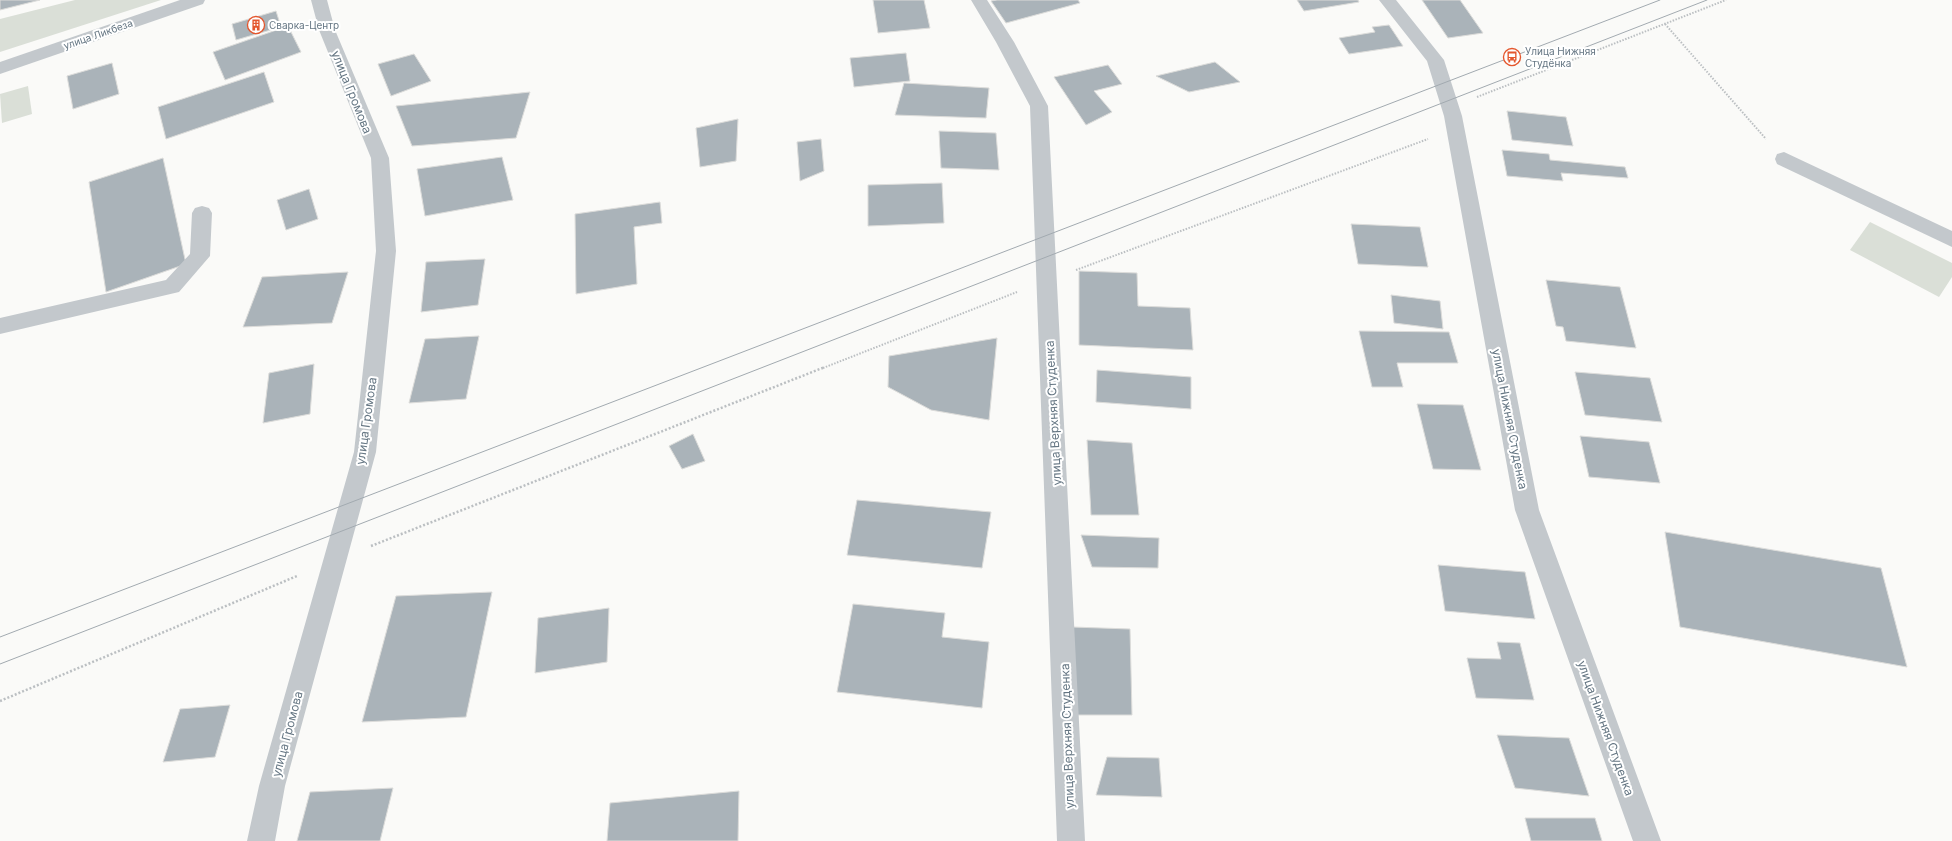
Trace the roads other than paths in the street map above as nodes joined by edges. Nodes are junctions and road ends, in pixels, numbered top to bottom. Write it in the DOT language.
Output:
graph roads {
  1 [pos="319,0"];
  2 [pos="979,0"];
  3 [pos="1387,0"];
  4 [pos="193,1"];
  5 [pos="0,68"];
  6 [pos="1784,159"];
  7 [pos="202,213"];
  8 [pos="1952,240"];
  9 [pos="0,326"];
  10 [pos="261,841"];
  11 [pos="1071,841"];
  12 [pos="1647,841"];
  1 -- 10 [label="street, улица Громова"];
  2 -- 11 [label="street, улица Верхняя Студенка"];
  3 -- 12 [label="street, улица Нижняя Cтуденкa"];
  4 -- 5 [label="street, улица Ликбеза"];
  6 -- 8 [label="street"];
  7 -- 9 [label="street"];
}
